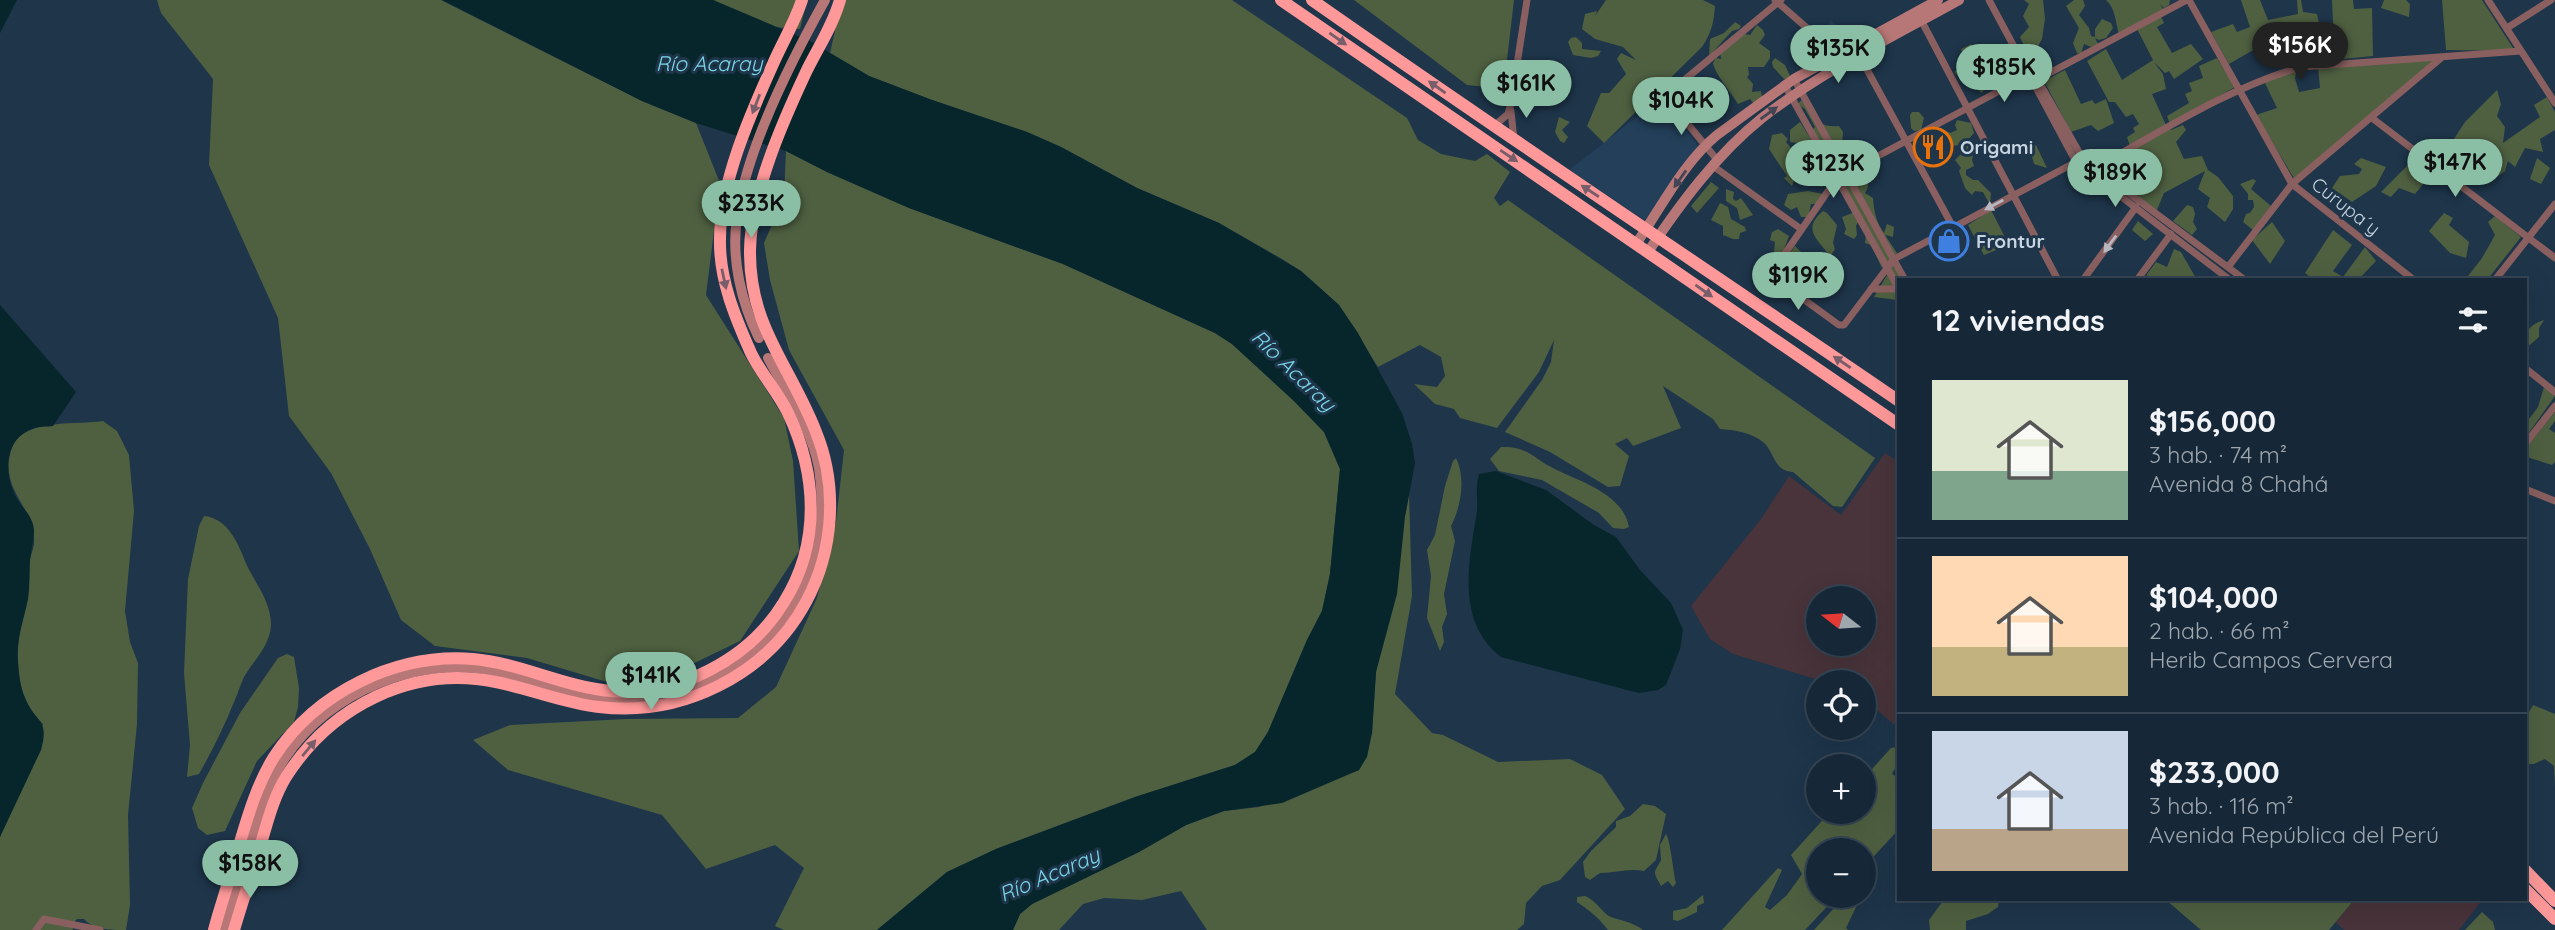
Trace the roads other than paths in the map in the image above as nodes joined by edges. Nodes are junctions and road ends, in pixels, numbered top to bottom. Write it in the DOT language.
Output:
graph roads {
  1 [pos="802,0"];
  2 [pos="824,0"];
  3 [pos="840,0"];
  4 [pos="845,0"];
  5 [pos="1281,0"];
  6 [pos="1312,0"];
  7 [pos="1527,0"];
  8 [pos="1938,0"];
  9 [pos="1959,0"];
  10 [pos="1989,0"];
  11 [pos="2188,0"];
  12 [pos="2488,0"];
  13 [pos="2550,0"];
  14 [pos="1779,1"];
  15 [pos="1919,16"];
  16 [pos="834,21"];
  17 [pos="2507,29"];
  18 [pos="2521,51"];
  19 [pos="1837,53"];
  20 [pos="1859,55"];
  21 [pos="2442,57"];
  22 [pos="1845,63"];
  23 [pos="2029,75"];
  24 [pos="1789,81"];
  25 [pos="2239,89"];
  26 [pos="1797,94"];
  27 [pos="1511,103"];
  28 [pos="2555,103"];
  29 [pos="1966,108"];
  30 [pos="2372,118"];
  31 [pos="1493,127"];
  32 [pos="1514,140"];
  33 [pos="1905,141"];
  34 [pos="1705,145"];
  35 [pos="2076,162"];
  36 [pos="1715,164"];
  37 [pos="2095,168"];
  38 [pos="1846,173"];
  39 [pos="1837,178"];
  40 [pos="2292,184"];
  41 [pos="2014,195"];
  42 [pos="2555,204"];
  43 [pos="2136,207"];
  44 [pos="1953,227"];
  45 [pos="1647,229"];
  46 [pos="1801,229"];
  47 [pos="2171,234"];
  48 [pos="1658,236"];
  49 [pos="2529,237"];
  50 [pos="1636,244"];
  51 [pos="1648,252"];
  52 [pos="2555,258"];
  53 [pos="1894,260"];
  54 [pos="1887,267"];
  55 [pos="2228,267"];
  56 [pos="1904,278"];
  57 [pos="2057,278"];
  58 [pos="2084,278"];
  59 [pos="2138,278"];
  60 [pos="2227,278"];
  61 [pos="2242,278"];
  62 [pos="2411,278"];
  63 [pos="2497,278"];
  64 [pos="1897,285"];
  65 [pos="1871,289"];
  66 [pos="1897,289"];
  67 [pos="767,345"];
  68 [pos="752,353"];
  69 [pos="2527,370"];
  70 [pos="2555,392"];
  71 [pos="1897,400"];
  72 [pos="2555,406"];
  73 [pos="1897,424"];
  74 [pos="2527,441"];
  75 [pos="2527,490"];
  76 [pos="2555,501"];
  77 [pos="248,851"];
  78 [pos="2527,872"];
  79 [pos="2527,891"];
  80 [pos="2555,901"];
  81 [pos="2555,919"];
  82 [pos="36,930"];
  83 [pos="100,930"];
  84 [pos="214,930"];
  85 [pos="224,930"];
  86 [pos="234,930"];
  1 -- 68 [label="highway, one-way"];
  2 -- 67 [label="street"];
  3 -- 16 [label="highway"];
  4 -- 16 [label="highway"];
  5 -- 50 [label="highway, one-way"];
  31 -- 6 [label="highway, one-way"];
  7 -- 27 [label="street"];
  8 -- 15 [label="street"];
  9 -- 15 [label="street"];
  10 -- 23 [label="street"];
  11 -- 25 [label="street, Curupa´y"];
  11 -- 37 [label="street"];
  12 -- 17 [label="street"];
  13 -- 17 [label="street"];
  14 -- 19 [label="street"];
  14 -- 34 [label="street"];
  15 -- 19 [label="street"];
  15 -- 20 [label="street"];
  15 -- 29 [label="street"];
  16 -- 67 [label="highway"];
  17 -- 18 [label="street"];
  18 -- 21 [label="street"];
  18 -- 28 [label="street"];
  19 -- 22 [label="street"];
  19 -- 24 [label="street"];
  20 -- 22 [label="street"];
  20 -- 33 [label="street"];
  21 -- 25 [label="street"];
  21 -- 30 [label="street"];
  22 -- 26 [label="street"];
  23 -- 29 [label="street"];
  23 -- 35 [label="street"];
  24 -- 26 [label="street"];
  24 -- 34 [label="street"];
  25 -- 37 [label="street"];
  25 -- 40 [label="street, Curupa´y"];
  36 -- 26 [label="street, one-way"];
  26 -- 38 [label="street"];
  26 -- 39 [label="street"];
  27 -- 31 [label="street"];
  27 -- 32 [label="street"];
  29 -- 33 [label="street"];
  29 -- 41 [label="street"];
  30 -- 40 [label="street"];
  30 -- 49 [label="street"];
  31 -- 32 [label="highway"];
  45 -- 32 [label="highway, one-way"];
  33 -- 38 [label="street"];
  33 -- 44 [label="street"];
  34 -- 36 [label="street"];
  34 -- 45 [label="street, one-way"];
  35 -- 41 [label="street"];
  35 -- 43 [label="street"];
  36 -- 46 [label="street"];
  36 -- 48 [label="street"];
  37 -- 55 [label="street"];
  38 -- 39 [label="street"];
  38 -- 53 [label="street"];
  39 -- 46 [label="street"];
  39 -- 54 [label="street"];
  40 -- 55 [label="street"];
  40 -- 62 [label="street, Curupa´y"];
  41 -- 44 [label="street, one-way"];
  41 -- 57 [label="street"];
  42 -- 49 [label="street"];
  43 -- 47 [label="street"];
  43 -- 58 [label="street, one-way"];
  44 -- 53 [label="street"];
  45 -- 48 [label="highway"];
  45 -- 50 [label="street"];
  46 -- 65 [label="street"];
  47 -- 59 [label="street"];
  47 -- 60 [label="street"];
  48 -- 51 [label="street"];
  71 -- 48 [label="highway, one-way"];
  49 -- 52 [label="street"];
  49 -- 63 [label="street"];
  50 -- 51 [label="highway"];
  51 -- 73 [label="highway, one-way"];
  53 -- 54 [label="street"];
  53 -- 56 [label="street"];
  54 -- 64 [label="street"];
  54 -- 65 [label="street"];
  55 -- 61 [label="street"];
  65 -- 66 [label="street"];
  67 -- 68 [label="highway"];
  67 -- 68 [label="highway"];
  67 -- 77 [label="highway"];
  68 -- 77 [label="highway"];
  69 -- 70 [label="street"];
  72 -- 74 [label="street"];
  75 -- 76 [label="street"];
  77 -- 84 [label="highway"];
  77 -- 85 [label="street"];
  77 -- 86 [label="highway"];
  78 -- 80 [label="highway"];
  79 -- 81 [label="highway"];
  82 -- 83 [label="street"];
}
